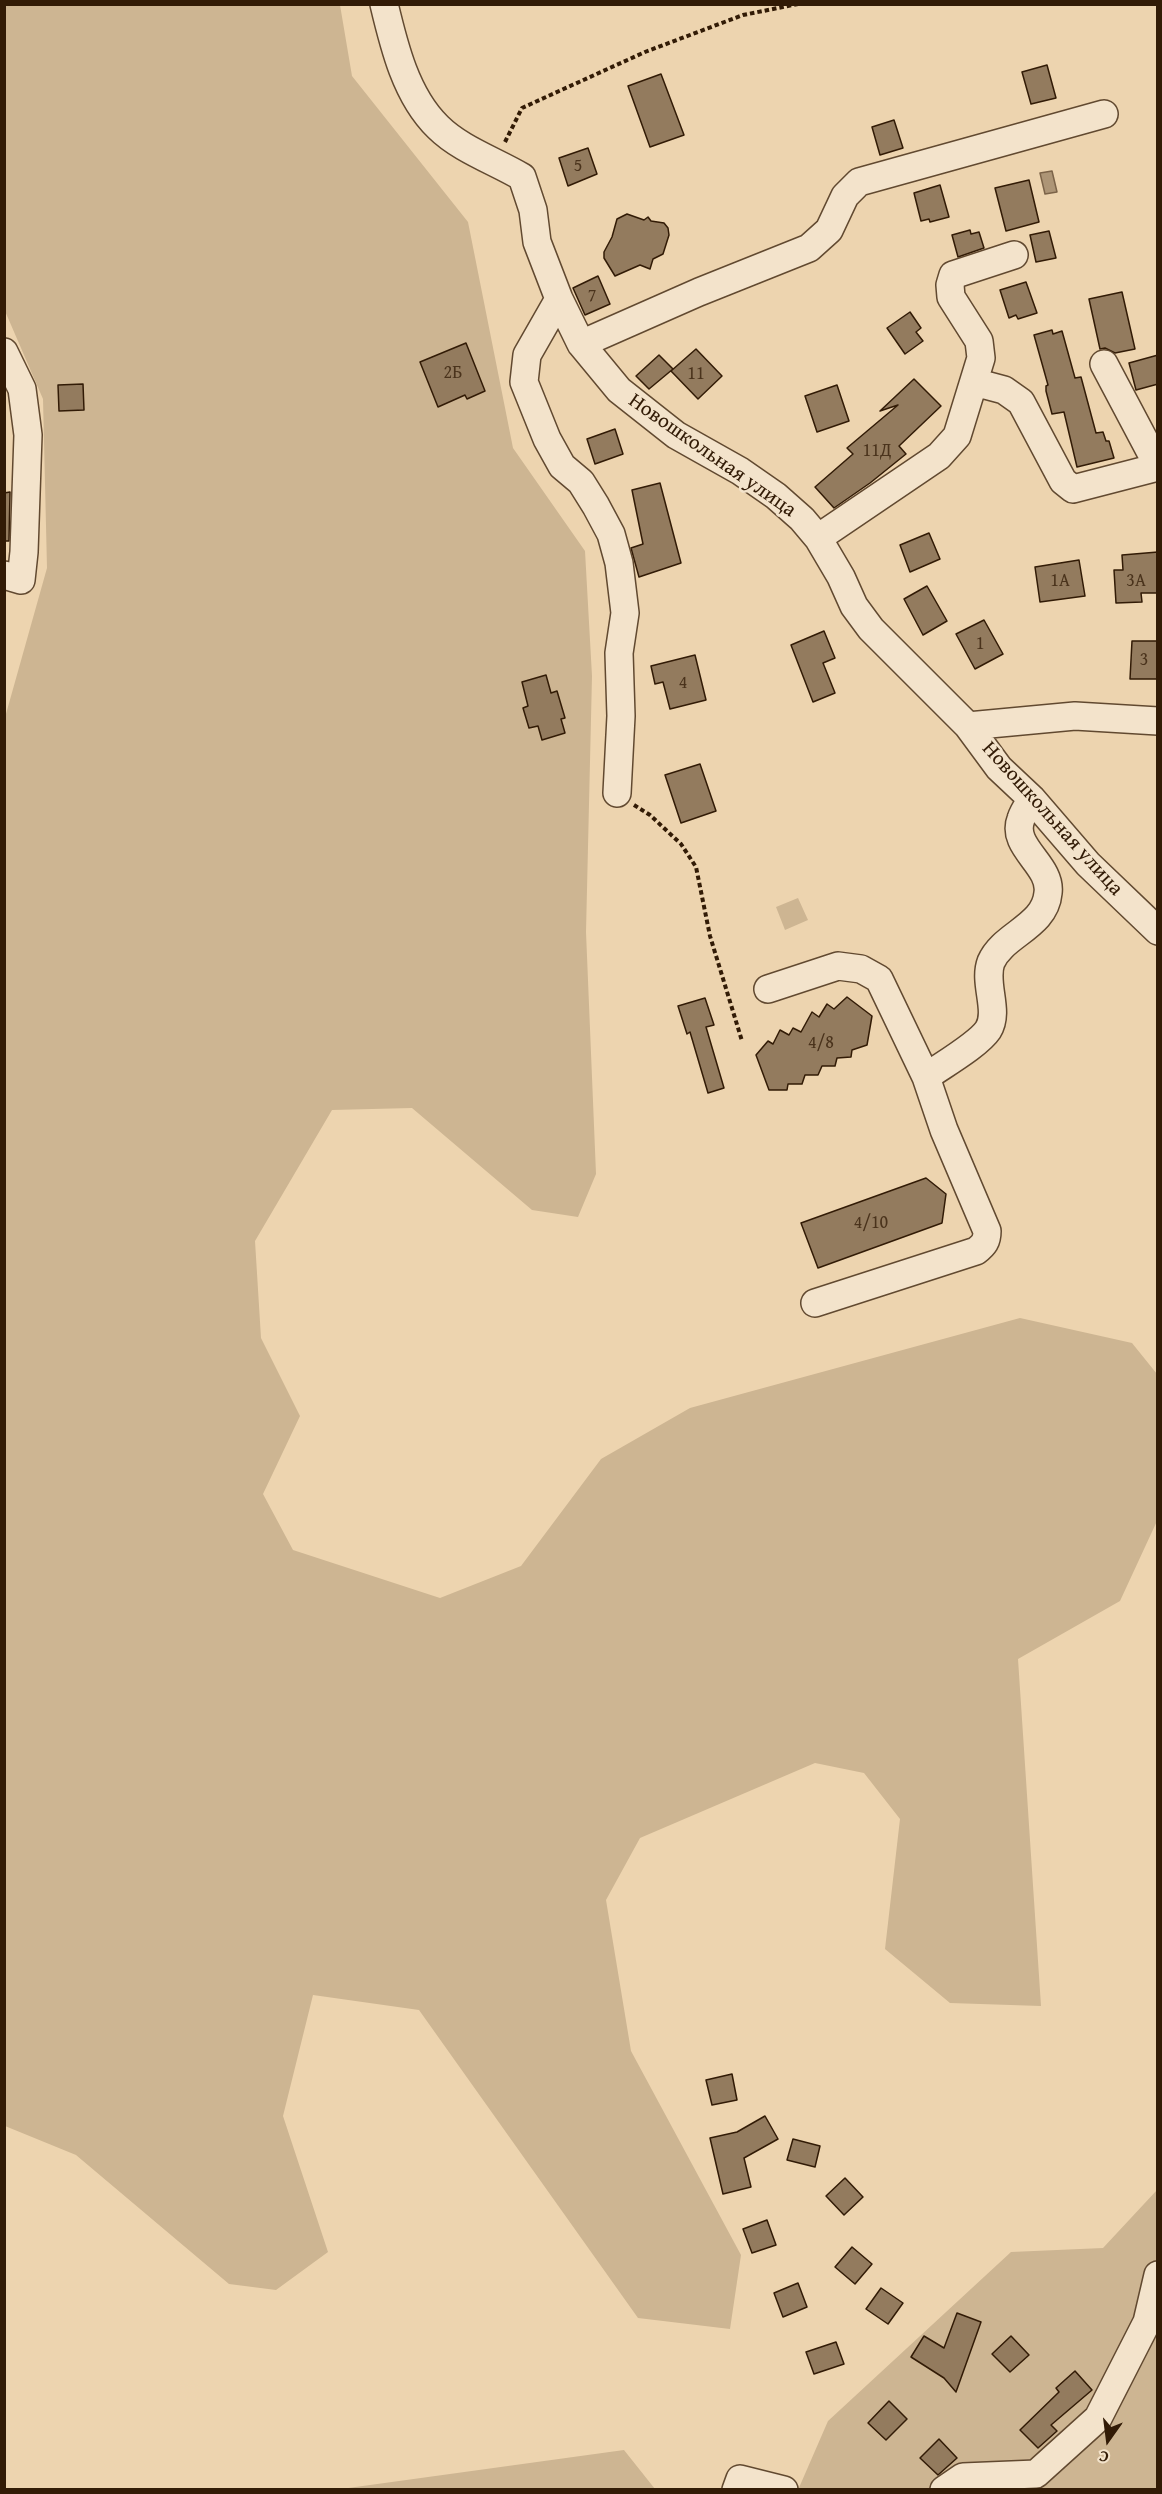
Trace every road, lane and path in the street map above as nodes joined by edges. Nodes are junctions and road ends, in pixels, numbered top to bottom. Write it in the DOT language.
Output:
graph roads {
  1 [pos="384,4"];
  2 [pos="798,4"];
  3 [pos="1104,114"];
  4 [pos="497,162"];
  5 [pos="1014,255"];
  6 [pos="559,299"];
  7 [pos="581,344"];
  8 [pos="4,352"];
  9 [pos="1104,364"];
  10 [pos="974,382"];
  11 [pos="1158,466"];
  12 [pos="818,538"];
  13 [pos="4,575"];
  14 [pos="1158,721"];
  15 [pos="968,726"];
  16 [pos="617,793"];
  17 [pos="1032,799"];
  18 [pos="1158,931"];
  19 [pos="768,989"];
  20 [pos="742,1041"];
  21 [pos="926,1077"];
  22 [pos="815,1303"];
  23 [pos="1158,2275"];
  24 [pos="1152,2325"];
  25 [pos="736,2490"];
  26 [pos="784,2490"];
  27 [pos="944,2490"];
  1 -- 4 [label="street, Новошкольная улица"];
  2 -- 4 [label="path"];
  3 -- 7 [label="street"];
  4 -- 6 [label="street, Новошкольная улица"];
  5 -- 10 [label="street"];
  6 -- 7 [label="street, Новошкольная улица"];
  6 -- 16 [label="street"];
  7 -- 12 [label="street, Новошкольная улица"];
  8 -- 13 [label="street"];
  9 -- 11 [label="street"];
  10 -- 11 [label="street"];
  10 -- 12 [label="street"];
  12 -- 15 [label="street, Новошкольная улица"];
  14 -- 15 [label="street"];
  15 -- 17 [label="street, Новошкольная улица"];
  16 -- 20 [label="path"];
  17 -- 18 [label="street, Новошкольная улица"];
  17 -- 21 [label="street"];
  19 -- 21 [label="street"];
  21 -- 22 [label="street"];
  23 -- 24 [label="street"];
  24 -- 27 [label="street"];
  25 -- 26 [label="street"];
}
